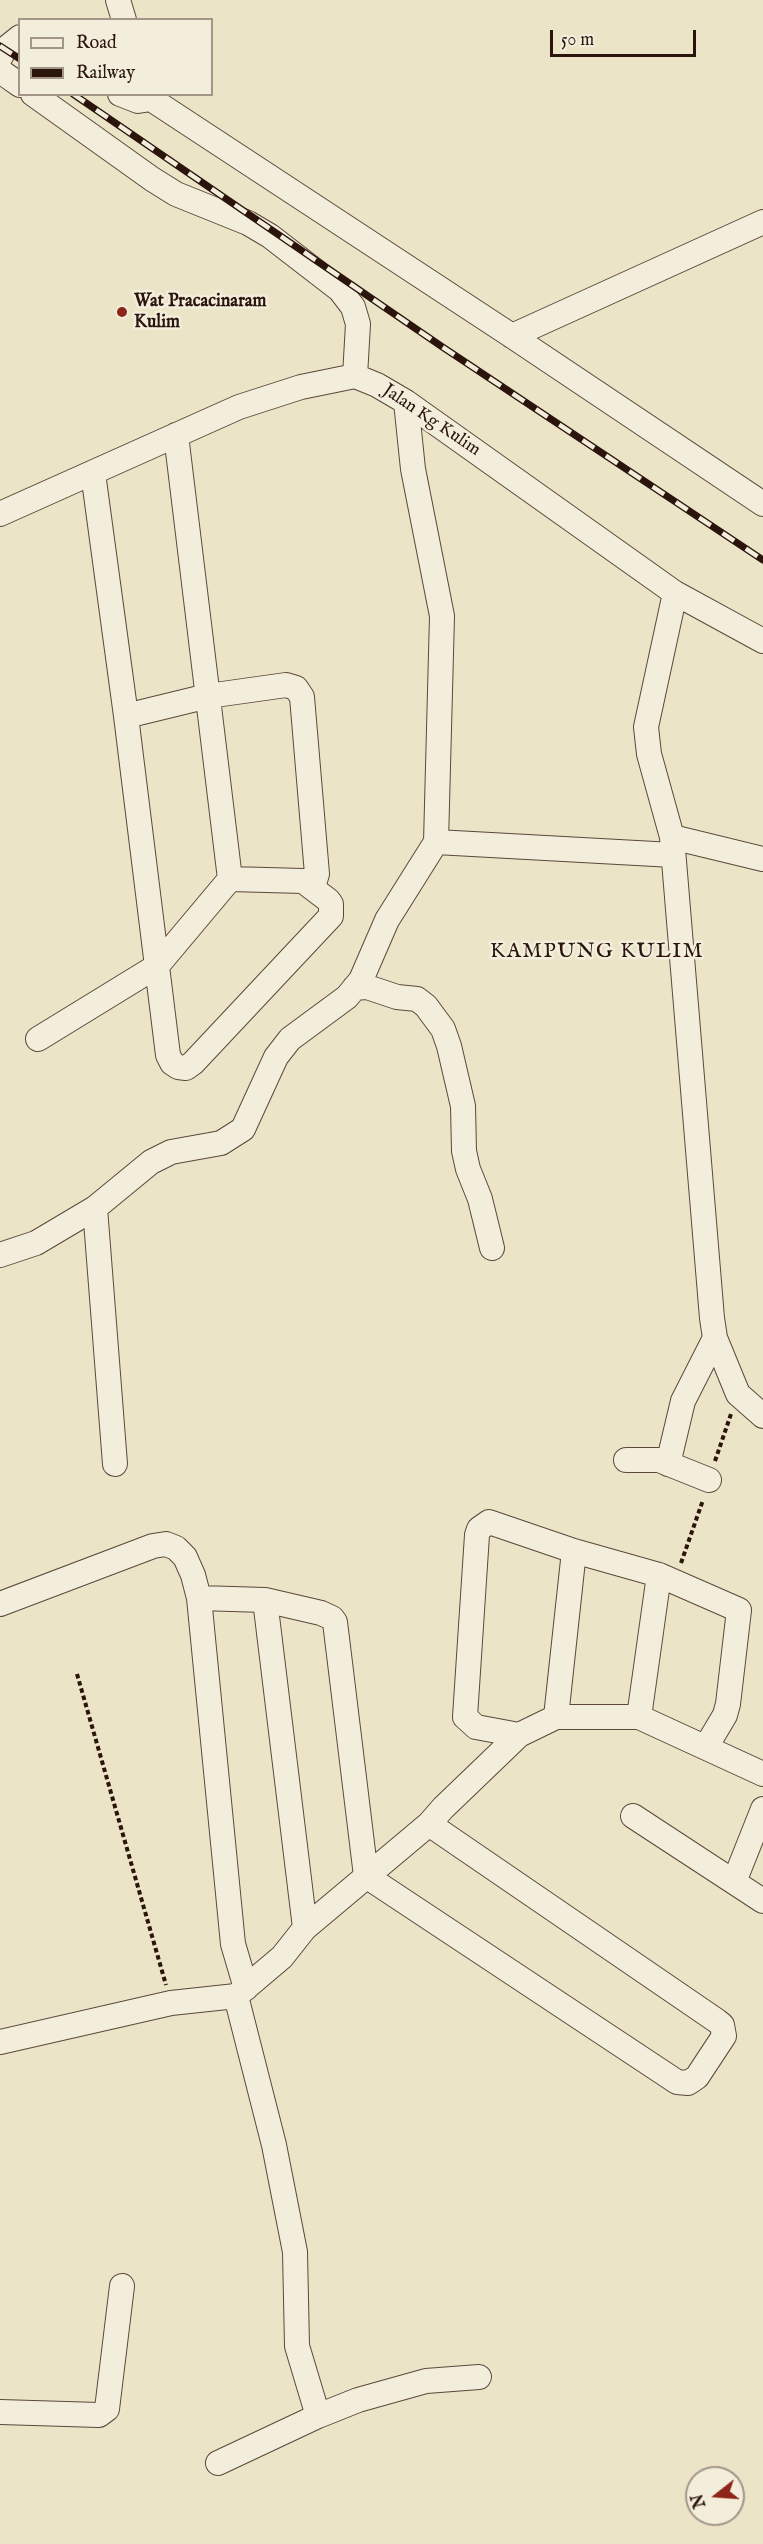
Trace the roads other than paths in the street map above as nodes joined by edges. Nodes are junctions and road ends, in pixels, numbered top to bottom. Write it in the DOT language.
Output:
graph roads {
  1 [pos="118,0"];
  2 [pos="123,18"];
  3 [pos="18,39"];
  4 [pos="0,58"];
  5 [pos="0,71"];
  6 [pos="18,84"];
  7 [pos="36,96"];
  8 [pos="125,96"];
  9 [pos="151,97"];
  10 [pos="763,222"];
  11 [pos="512,336"];
  12 [pos="355,375"];
  13 [pos="406,402"];
  14 [pos="176,435"];
  15 [pos="93,473"];
  16 [pos="763,504"];
  17 [pos="0,514"];
  18 [pos="675,593"];
  19 [pos="763,641"];
  20 [pos="208,696"];
  21 [pos="126,716"];
  22 [pos="436,842"];
  23 [pos="673,846"];
  24 [pos="763,859"];
  25 [pos="230,879"];
  26 [pos="313,887"];
  27 [pos="157,966"];
  28 [pos="354,988"];
  29 [pos="38,1039"];
  30 [pos="95,1208"];
  31 [pos="492,1248"];
  32 [pos="0,1255"];
  33 [pos="716,1338"];
  34 [pos="763,1416"];
  35 [pos="626,1460"];
  36 [pos="115,1464"];
  37 [pos="668,1464"];
  38 [pos="709,1480"];
  39 [pos="574,1551"];
  40 [pos="659,1575"];
  41 [pos="199,1598"];
  42 [pos="265,1600"];
  43 [pos="0,1604"];
  44 [pos="556,1717"];
  45 [pos="639,1718"];
  46 [pos="519,1735"];
  47 [pos="706,1747"];
  48 [pos="763,1774"];
  49 [pos="763,1809"];
  50 [pos="633,1816"];
  51 [pos="429,1824"];
  52 [pos="366,1876"];
  53 [pos="734,1882"];
  54 [pos="763,1901"];
  55 [pos="305,1928"];
  56 [pos="241,1992"];
  57 [pos="0,2042"];
  58 [pos="122,2286"];
  59 [pos="479,2377"];
  60 [pos="0,2412"];
  61 [pos="318,2416"];
  62 [pos="218,2463"];
  1 -- 2 [label="street"];
  3 -- 4 [label="street"];
  5 -- 6 [label="street"];
  7 -- 12 [label="street"];
  8 -- 9 [label="street"];
  9 -- 11 [label="street"];
  10 -- 11 [label="street"];
  11 -- 16 [label="street"];
  12 -- 13 [label="street, Jalan Kg Kulim"];
  12 -- 14 [label="street"];
  13 -- 18 [label="street, Jalan Kg Kulim"];
  13 -- 22 [label="street"];
  14 -- 15 [label="street"];
  14 -- 20 [label="street"];
  15 -- 17 [label="street"];
  15 -- 21 [label="street"];
  18 -- 19 [label="street, Jalan Kg Kulim"];
  18 -- 23 [label="street"];
  20 -- 21 [label="street"];
  20 -- 25 [label="street"];
  20 -- 26 [label="street"];
  21 -- 27 [label="street"];
  22 -- 23 [label="street"];
  22 -- 28 [label="street"];
  23 -- 24 [label="street"];
  23 -- 33 [label="street"];
  25 -- 26 [label="street"];
  25 -- 27 [label="street"];
  26 -- 27 [label="street"];
  27 -- 29 [label="street"];
  28 -- 30 [label="street"];
  28 -- 31 [label="street"];
  30 -- 32 [label="street"];
  30 -- 36 [label="street"];
  33 -- 34 [label="street"];
  33 -- 37 [label="street"];
  35 -- 37 [label="street"];
  37 -- 38 [label="street"];
  39 -- 40 [label="street"];
  39 -- 44 [label="street"];
  39 -- 46 [label="street"];
  40 -- 45 [label="street"];
  40 -- 47 [label="street"];
  41 -- 42 [label="street"];
  41 -- 43 [label="street"];
  41 -- 56 [label="street"];
  42 -- 52 [label="street"];
  42 -- 55 [label="street"];
  44 -- 45 [label="street"];
  44 -- 46 [label="street"];
  45 -- 47 [label="street"];
  46 -- 51 [label="street"];
  47 -- 48 [label="street"];
  49 -- 53 [label="street"];
  50 -- 53 [label="street"];
  51 -- 52 [label="street"];
  51 -- 52 [label="street"];
  52 -- 55 [label="street"];
  53 -- 54 [label="street"];
  55 -- 56 [label="street"];
  56 -- 57 [label="street"];
  56 -- 61 [label="street"];
  58 -- 60 [label="street"];
  59 -- 61 [label="street"];
  61 -- 62 [label="street"];
}
